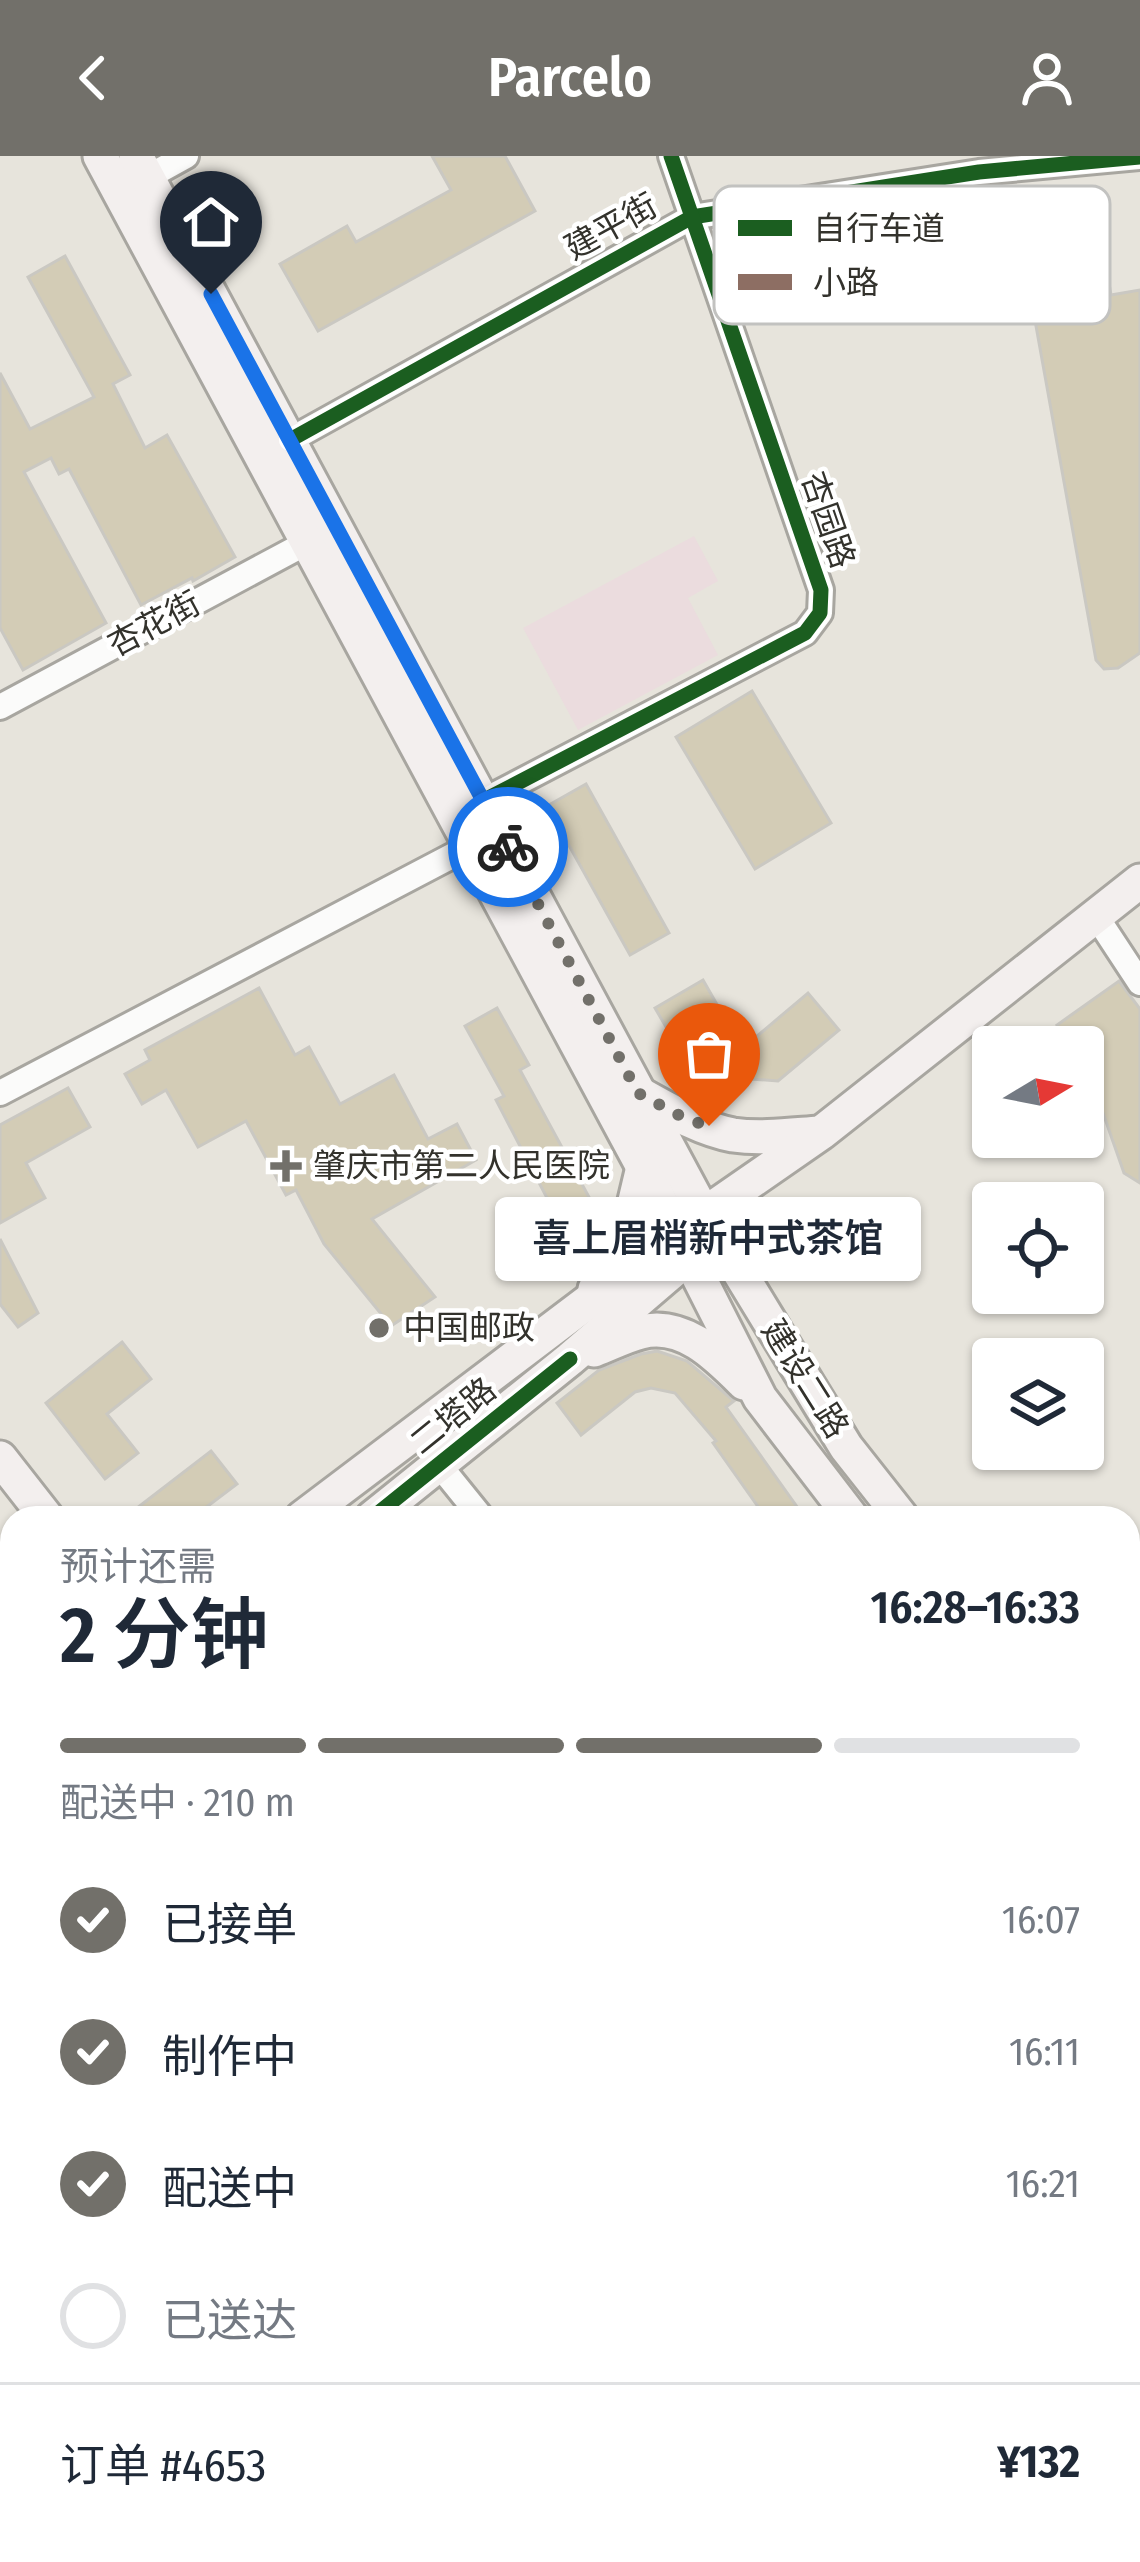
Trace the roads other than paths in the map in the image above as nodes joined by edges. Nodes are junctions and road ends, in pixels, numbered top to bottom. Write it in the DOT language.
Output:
graph roads {
  1 [pos="100,156"];
  2 [pos="186,156"];
  3 [pos="671,156"];
  4 [pos="1140,157"];
  5 [pos="977,164"];
  6 [pos="142,166"];
  7 [pos="859,186"];
  8 [pos="714,213"];
  9 [pos="692,217"];
  10 [pos="714,281"];
  11 [pos="729,324"];
  12 [pos="290,440"];
  13 [pos="308,542"];
  14 [pos="0,707"];
  15 [pos="483,801"];
  16 [pos="469,847"];
  17 [pos="1140,881"];
  18 [pos="1140,904"];
  19 [pos="1101,923"];
  20 [pos="1140,983"];
  21 [pos="0,1093"];
  22 [pos="638,1093"];
  23 [pos="820,1132"];
  24 [pos="643,1167"];
  25 [pos="710,1223"];
  26 [pos="683,1248"];
  27 [pos="588,1300"];
  28 [pos="570,1359"];
  29 [pos="760,1398"];
  30 [pos="846,1447"];
  31 [pos="0,1458"];
  32 [pos="440,1466"];
  33 [pos="812,1466"];
  34 [pos="38,1506"];
  35 [pos="318,1506"];
  36 [pos="387,1506"];
  37 [pos="472,1506"];
  38 [pos="843,1506"];
  39 [pos="893,1506"];
  1 -- 13 [label="main road, 建设二路"];
  2 -- 6 [label="street"];
  3 -- 9 [label="street"];
  4 -- 5 [label="street, 建平街"];
  5 -- 7 [label="street, 建平街"];
  6 -- 12 [label="main road, 建设二路"];
  8 -- 9 [label="street, 建平街"];
  9 -- 10 [label="street, 杏园路"];
  9 -- 12 [label="street, 建平街"];
  11 -- 15 [label="street, 杏园路"];
  12 -- 15 [label="main road, 建设二路"];
  13 -- 14 [label="street, 杏花街"];
  13 -- 16 [label="main road, 建设二路"];
  15 -- 22 [label="main road, 建设二路"];
  16 -- 21 [label="street"];
  16 -- 24 [label="main road, 建设二路"];
  17 -- 19 [label="main road"];
  18 -- 19 [label="main road"];
  19 -- 20 [label="street"];
  19 -- 23 [label="main road"];
  19 -- 25 [label="main road"];
  22 -- 23 [label="main road"];
  22 -- 25 [label="main road, 建设二路"];
  23 -- 25 [label="main road"];
  24 -- 26 [label="main road, 建设二路"];
  24 -- 27 [label="main road"];
  25 -- 26 [label="main road"];
  25 -- 30 [label="main road, 建设二路"];
  26 -- 27 [label="main road, 二塔路"];
  26 -- 28 [label="main road, 二塔路"];
  26 -- 29 [label="main road, 建设二路"];
  27 -- 35 [label="main road, 二塔路"];
  28 -- 29 [label="main road"];
  28 -- 32 [label="main road, 二塔路"];
  29 -- 33 [label="main road, 建设二路"];
  30 -- 33 [label="main road"];
  30 -- 39 [label="main road, 建设二路"];
  31 -- 34 [label="main road"];
  32 -- 36 [label="main road, 二塔路"];
  32 -- 37 [label="street"];
  33 -- 38 [label="main road, 建设二路"];
}
